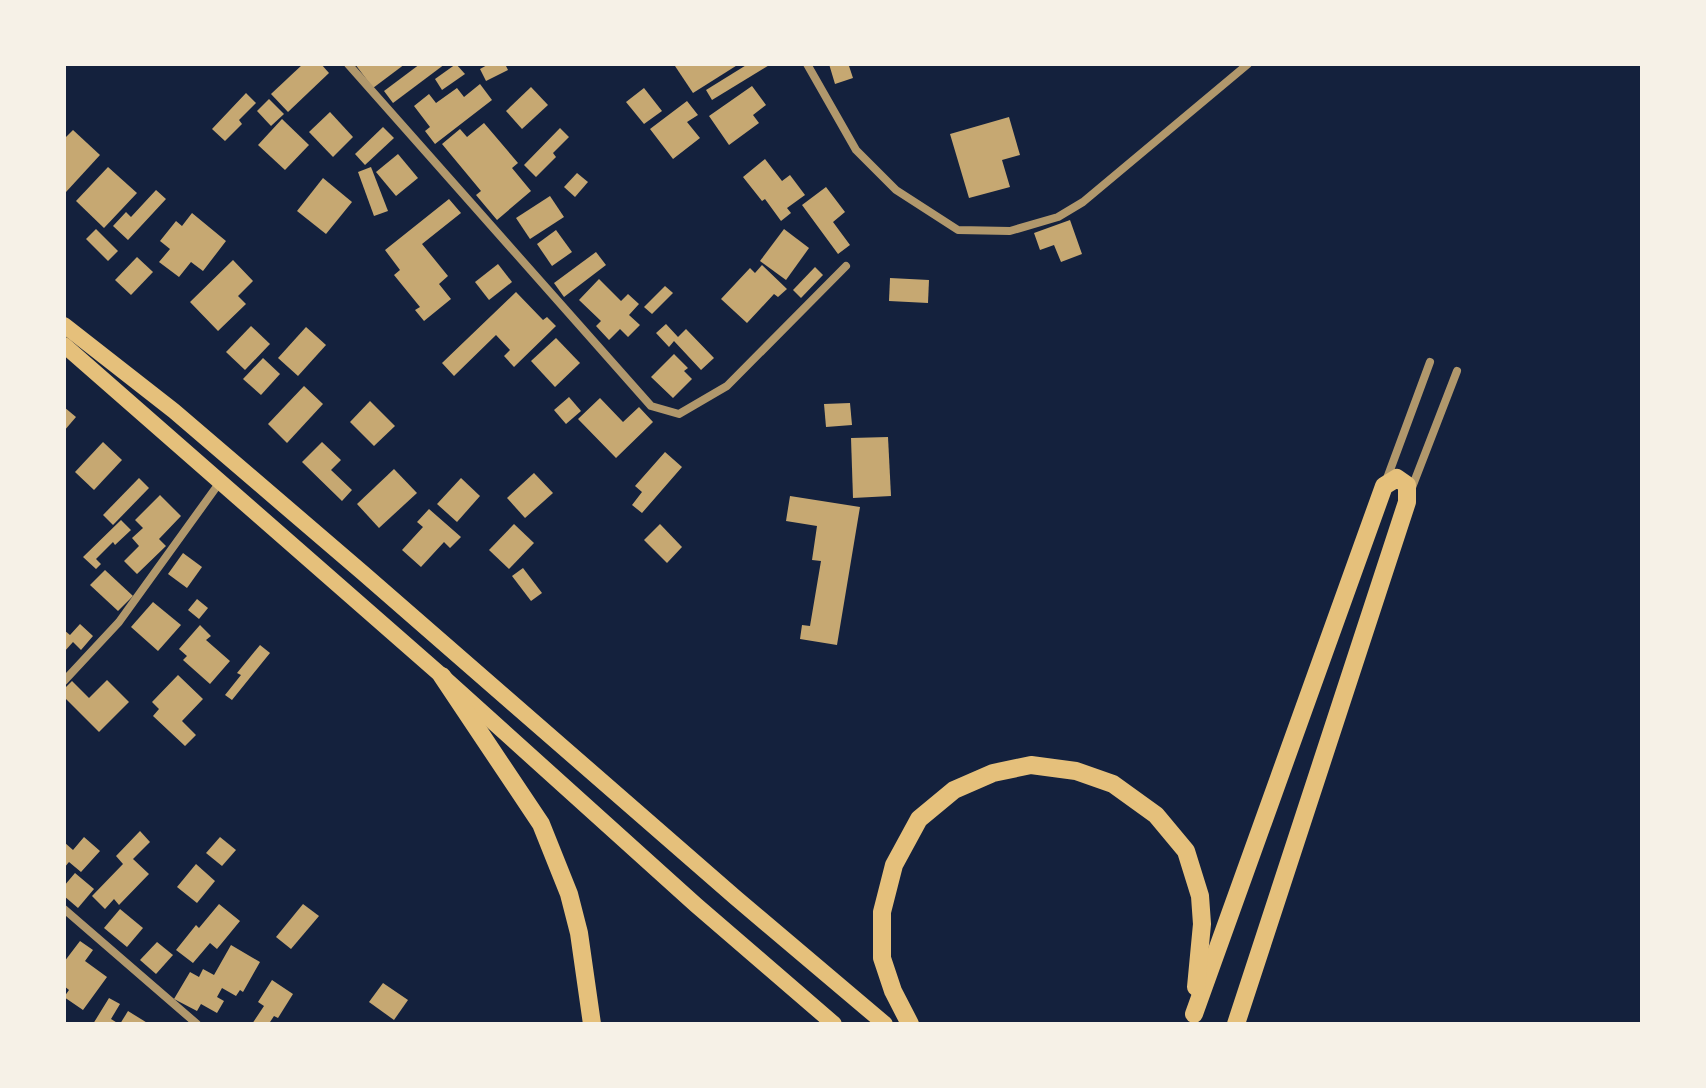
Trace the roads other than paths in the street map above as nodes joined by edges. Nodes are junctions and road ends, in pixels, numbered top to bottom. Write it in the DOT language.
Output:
graph roads {
  1 [pos="348,64"];
  2 [pos="807,64"];
  3 [pos="1248,64"];
  4 [pos="846,266"];
  5 [pos="64,325"];
  6 [pos="64,345"];
  7 [pos="1430,362"];
  8 [pos="1457,371"];
  9 [pos="220,482"];
  10 [pos="1384,486"];
  11 [pos="1407,502"];
  12 [pos="442,676"];
  13 [pos="64,681"];
  14 [pos="64,909"];
  15 [pos="197,1024"];
  16 [pos="592,1024"];
  17 [pos="834,1024"];
  18 [pos="885,1024"];
  19 [pos="910,1024"];
  20 [pos="1236,1024"];
  1 -- 4 [label="street"];
  2 -- 3 [label="street"];
  5 -- 18 [label="main road"];
  6 -- 9 [label="main road"];
  7 -- 10 [label="street"];
  8 -- 11 [label="street"];
  9 -- 12 [label="main road"];
  9 -- 13 [label="street"];
  10 -- 11 [label="highway"];
  10 -- 19 [label="highway"];
  11 -- 20 [label="highway"];
  12 -- 16 [label="highway"];
  12 -- 17 [label="main road"];
  14 -- 15 [label="street"];
}
